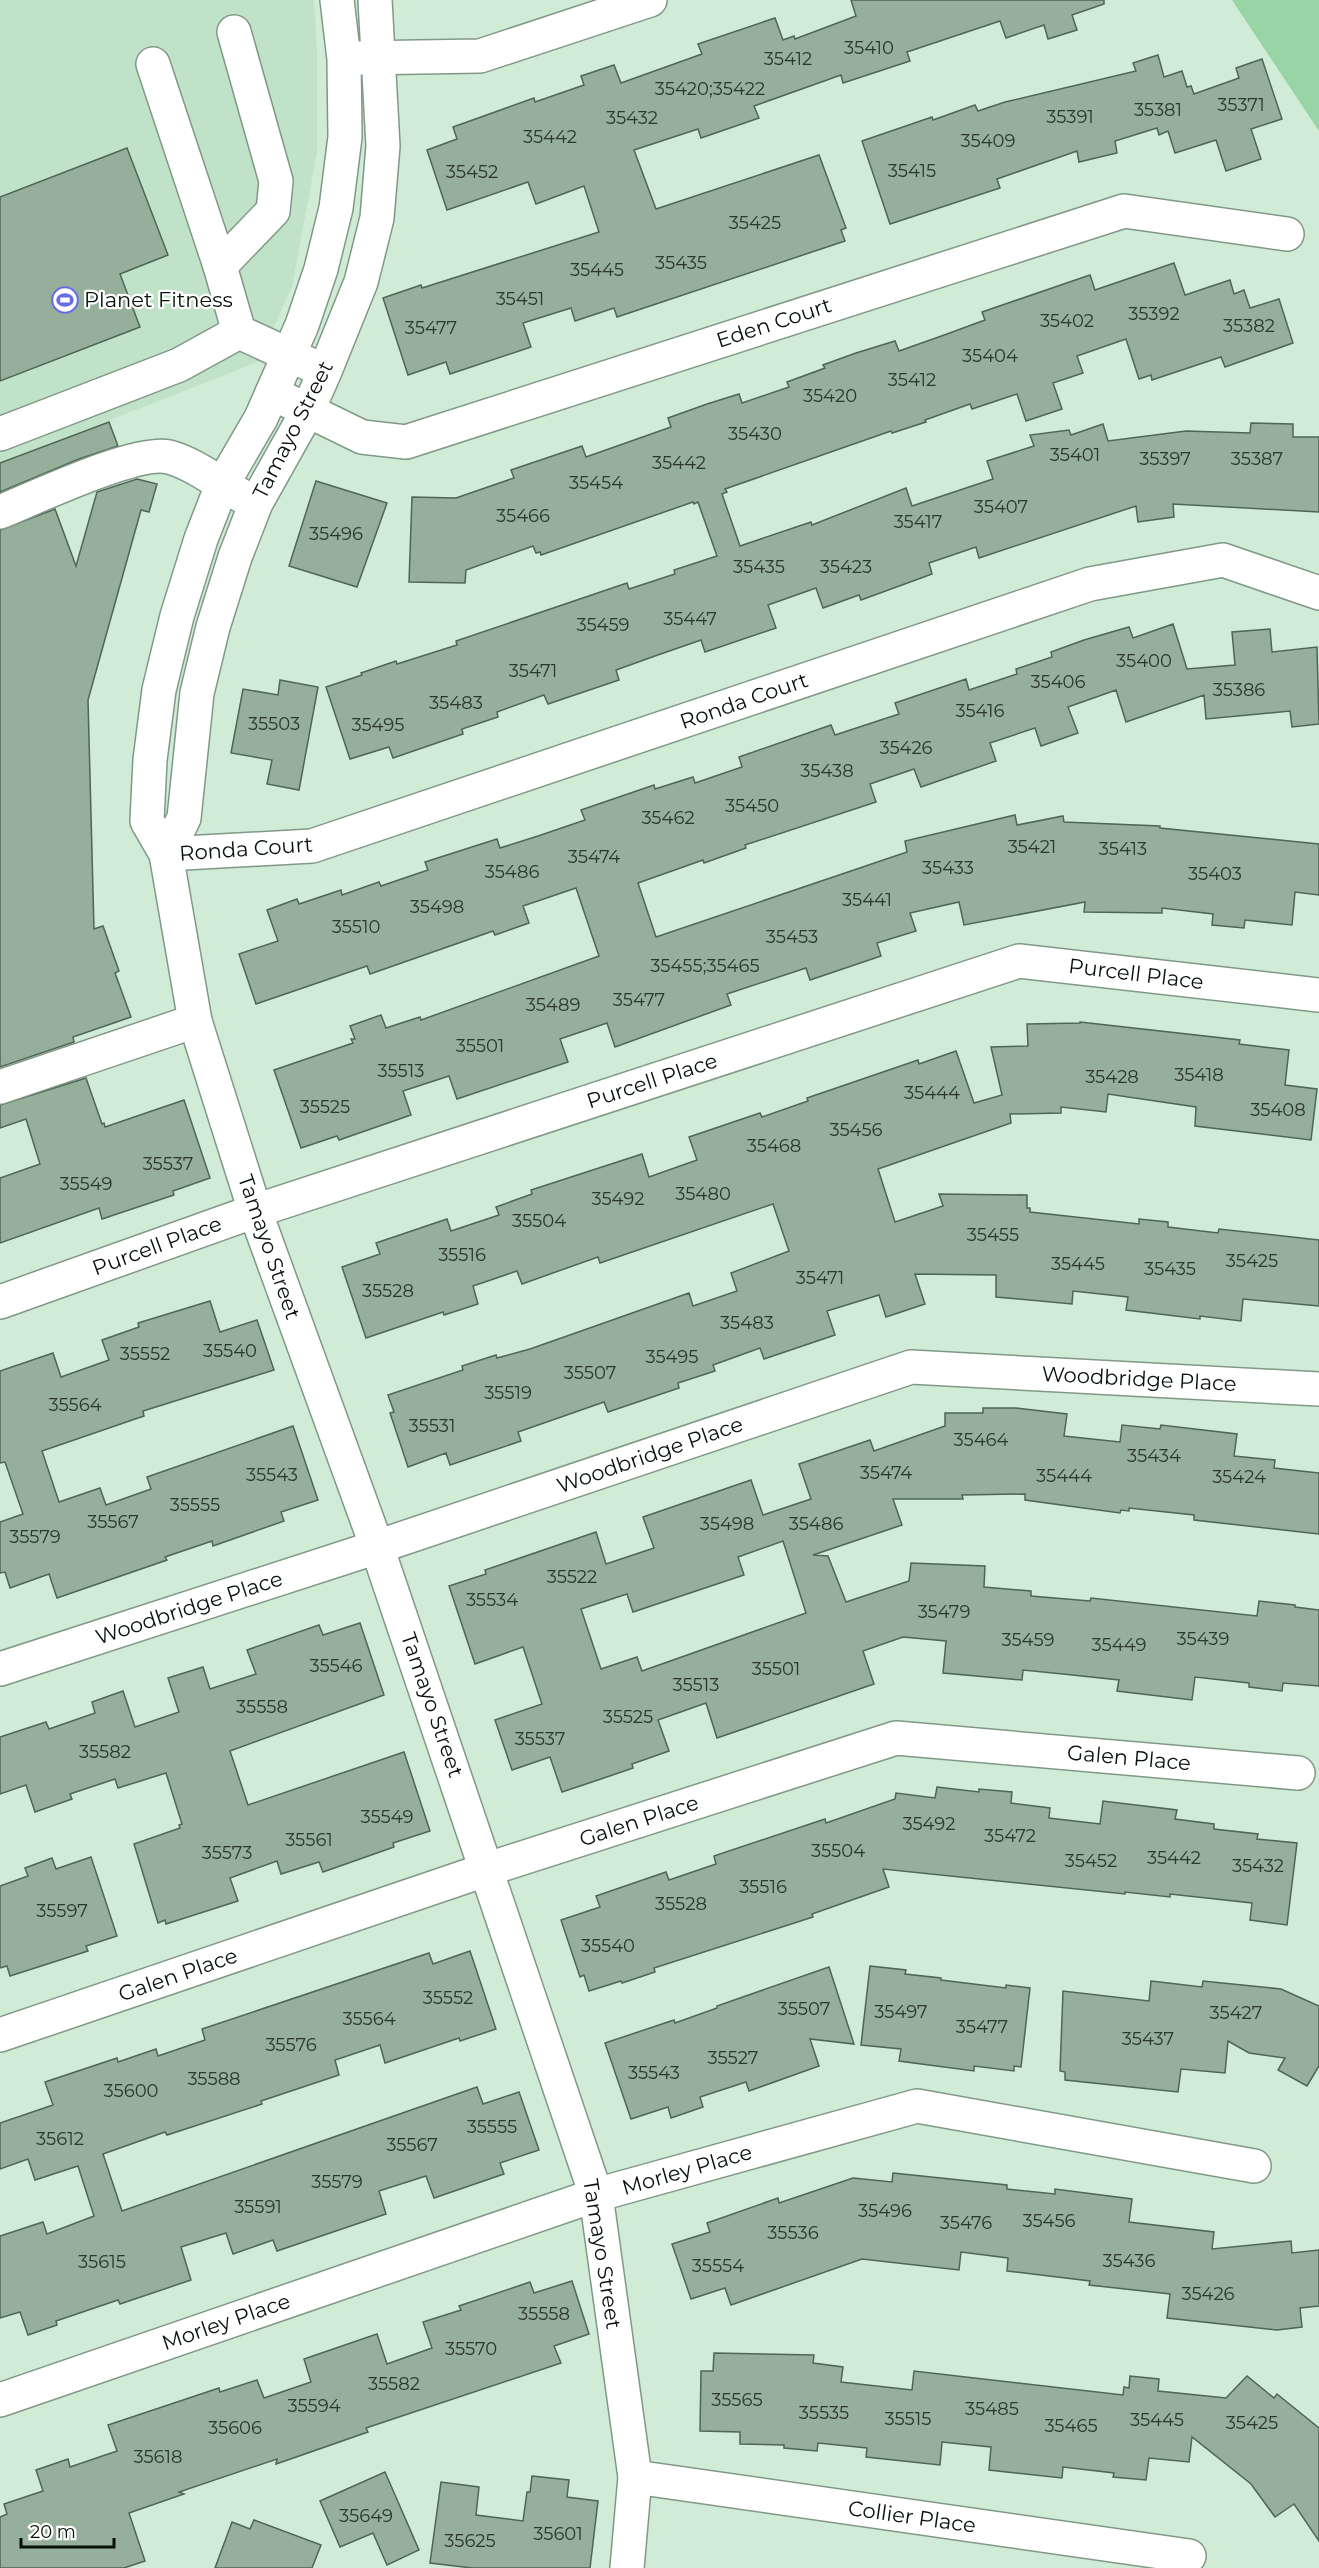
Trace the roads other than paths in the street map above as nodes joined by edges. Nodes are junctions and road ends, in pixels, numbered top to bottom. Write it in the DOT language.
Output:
graph roads {
  1 [pos="337,0"];
  2 [pos="375,0"];
  3 [pos="650,0"];
  4 [pos="599,8"];
  5 [pos="234,32"];
  6 [pos="379,58"];
  7 [pos="344,59"];
  8 [pos="153,64"];
  9 [pos="1287,234"];
  10 [pos="220,266"];
  11 [pos="239,332"];
  12 [pos="291,355"];
  13 [pos="325,371"];
  14 [pos="272,393"];
  15 [pos="307,412"];
  16 [pos="0,434"];
  17 [pos="222,485"];
  18 [pos="256,503"];
  19 [pos="0,512"];
  20 [pos="1319,593"];
  21 [pos="166,854"];
  22 [pos="1319,995"];
  23 [pos="195,1022"];
  24 [pos="0,1087"];
  25 [pos="255,1211"];
  26 [pos="0,1302"];
  27 [pos="1319,1389"];
  28 [pos="377,1547"];
  29 [pos="0,1669"];
  30 [pos="1298,1773"];
  31 [pos="488,1869"];
  32 [pos="0,2035"];
  33 [pos="1254,2166"];
  34 [pos="596,2195"];
  35 [pos="0,2400"];
  36 [pos="635,2477"];
  37 [pos="1189,2556"];
  38 [pos="627,2568"];
  1 -- 7 [label="street, Tamayo Street"];
  2 -- 6 [label="street, Tamayo Street"];
  3 -- 4 [label="street"];
  4 -- 6 [label="street"];
  5 -- 10 [label="street"];
  6 -- 7 [label="street"];
  6 -- 13 [label="street, Tamayo Street"];
  7 -- 12 [label="street, Tamayo Street"];
  8 -- 10 [label="street"];
  9 -- 15 [label="street, Eden Court"];
  10 -- 11 [label="street"];
  11 -- 12 [label="street"];
  11 -- 16 [label="street"];
  12 -- 13 [label="street"];
  12 -- 14 [label="street, Tamayo Street"];
  13 -- 15 [label="street, Tamayo Street"];
  14 -- 15 [label="street, Eden Court"];
  14 -- 17 [label="street, Tamayo Street"];
  15 -- 18 [label="street, Tamayo Street"];
  17 -- 18 [label="street"];
  17 -- 19 [label="street"];
  17 -- 21 [label="street, Tamayo Street"];
  18 -- 21 [label="street, Tamayo Street"];
  20 -- 21 [label="street, Ronda Court"];
  21 -- 23 [label="street, Tamayo Street"];
  22 -- 25 [label="street, Purcell Place"];
  23 -- 24 [label="street"];
  23 -- 25 [label="street, Tamayo Street"];
  25 -- 26 [label="street, Purcell Place"];
  25 -- 28 [label="street, Tamayo Street"];
  27 -- 28 [label="street, Woodbridge Place"];
  28 -- 29 [label="street, Woodbridge Place"];
  28 -- 31 [label="street, Tamayo Street"];
  30 -- 31 [label="street, Galen Place"];
  31 -- 32 [label="street, Galen Place"];
  31 -- 34 [label="street, Tamayo Street"];
  33 -- 34 [label="street, Morley Place"];
  34 -- 35 [label="street, Morley Place"];
  34 -- 36 [label="street, Tamayo Street"];
  36 -- 37 [label="street, Collier Place"];
  36 -- 38 [label="street, Tamayo Street"];
}
